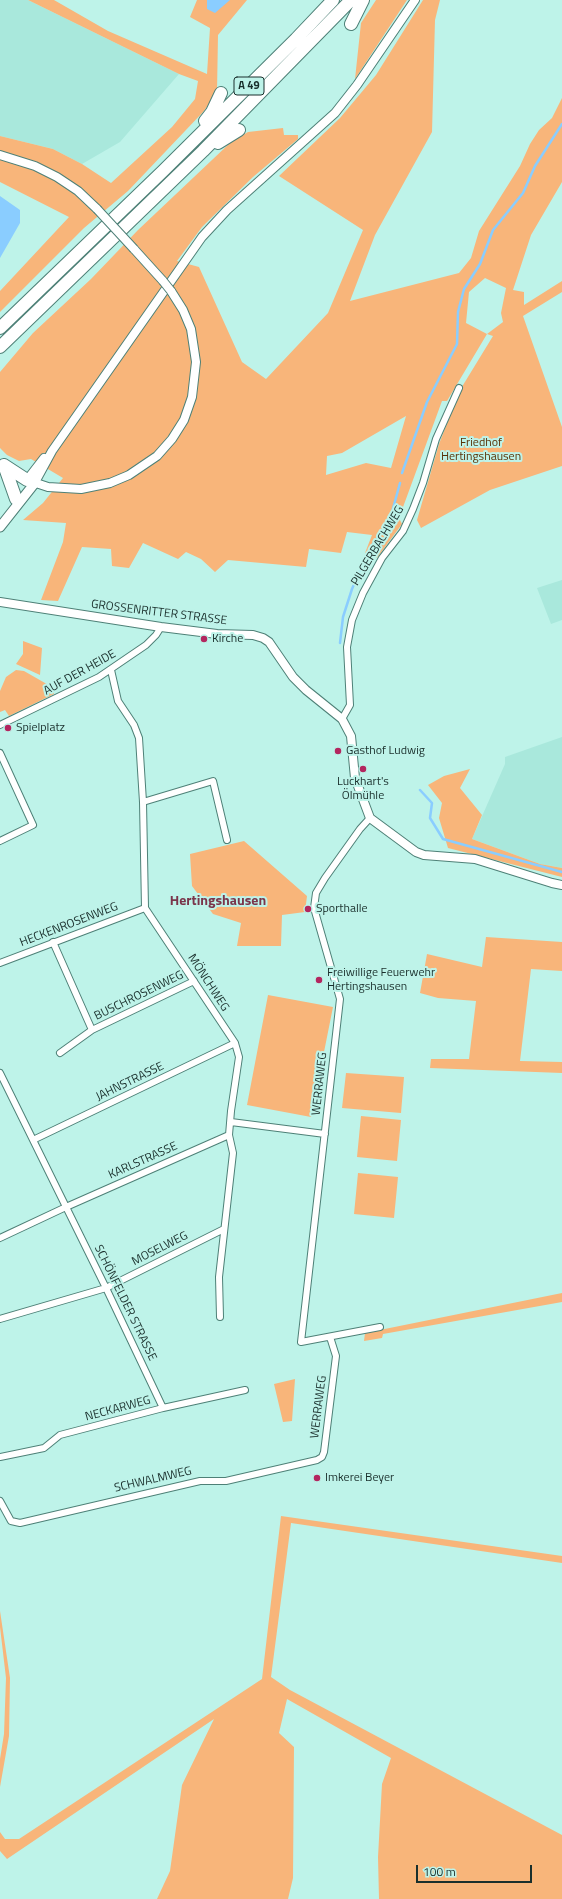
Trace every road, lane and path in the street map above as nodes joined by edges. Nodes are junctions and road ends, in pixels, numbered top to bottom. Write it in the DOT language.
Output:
graph roads {
  1 [pos="333,0"];
  2 [pos="352,0"];
  3 [pos="363,0"];
  4 [pos="415,0"];
  5 [pos="351,24"];
  6 [pos="221,93"];
  7 [pos="239,130"];
  8 [pos="203,151"];
  9 [pos="0,155"];
  10 [pos="163,171"];
  11 [pos="0,328"];
  12 [pos="0,347"];
  13 [pos="459,388"];
  14 [pos="2,463"];
  15 [pos="30,482"];
  16 [pos="14,504"];
  17 [pos="0,527"];
  18 [pos="0,602"];
  19 [pos="161,627"];
  20 [pos="111,670"];
  21 [pos="342,719"];
  22 [pos="0,726"];
  23 [pos="0,753"];
  24 [pos="143,802"];
  25 [pos="370,818"];
  26 [pos="227,840"];
  27 [pos="0,841"];
  28 [pos="562,885"];
  29 [pos="145,908"];
  30 [pos="53,942"];
  31 [pos="0,963"];
  32 [pos="194,981"];
  33 [pos="92,1030"];
  34 [pos="236,1043"];
  35 [pos="60,1053"];
  36 [pos="0,1073"];
  37 [pos="231,1122"];
  38 [pos="325,1134"];
  39 [pos="229,1135"];
  40 [pos="33,1140"];
  41 [pos="66,1207"];
  42 [pos="224,1229"];
  43 [pos="0,1238"];
  44 [pos="106,1288"];
  45 [pos="220,1317"];
  46 [pos="0,1319"];
  47 [pos="380,1327"];
  48 [pos="330,1337"];
  49 [pos="245,1390"];
  50 [pos="163,1408"];
  51 [pos="0,1457"];
  52 [pos="322,1457"];
  53 [pos="0,1501"];
  1 -- 10 [label="highway, A 49"];
  2 -- 8 [label="highway, A 49"];
  3 -- 5 [label="highway"];
  4 -- 15 [label="street"];
  6 -- 10 [label="highway"];
  7 -- 8 [label="highway"];
  8 -- 12 [label="highway, A 49"];
  9 -- 15 [label="street, bridge"];
  10 -- 11 [label="highway, A 49"];
  13 -- 21 [label="street, PILGERBACHWEG"];
  14 -- 15 [label="highway"];
  14 -- 16 [label="highway"];
  15 -- 16 [label="main road"];
  16 -- 17 [label="main road"];
  18 -- 19 [label="street, GROSSENRITTER STRASSE"];
  19 -- 20 [label="street, AUF DER HEIDE"];
  19 -- 21 [label="street, GROSSENRITTER STRASSE"];
  20 -- 22 [label="street, AUF DER HEIDE"];
  20 -- 24 [label="street"];
  21 -- 25 [label="street, GROSSENRITTER STRASSE"];
  23 -- 27 [label="street"];
  24 -- 26 [label="street"];
  24 -- 29 [label="street"];
  25 -- 28 [label="street"];
  25 -- 38 [label="street, WERRAWEG"];
  29 -- 30 [label="street, HECKENROSENWEG"];
  29 -- 32 [label="street, MÖNCHWEG"];
  30 -- 31 [label="street, HECKENROSENWEG"];
  30 -- 33 [label="street, BUSCHROSENWEG"];
  32 -- 33 [label="street, BUSCHROSENWEG"];
  32 -- 34 [label="street, MÖNCHWEG"];
  33 -- 35 [label="street, BUSCHROSENWEG"];
  34 -- 37 [label="street, MÖNCHWEG"];
  34 -- 40 [label="street, JAHNSTRASSE"];
  36 -- 40 [label="street, SCHÖNFELDER STRASSE"];
  37 -- 38 [label="street"];
  37 -- 39 [label="street, MÖNCHWEG"];
  38 -- 48 [label="street, WERRAWEG"];
  39 -- 41 [label="street, KARLSTRASSE"];
  39 -- 42 [label="street, MÖNCHWEG"];
  40 -- 41 [label="street, SCHÖNFELDER STRASSE"];
  41 -- 43 [label="street"];
  41 -- 44 [label="street, SCHÖNFELDER STRASSE"];
  42 -- 44 [label="street, MOSELWEG"];
  42 -- 45 [label="street, MÖNCHWEG"];
  44 -- 46 [label="street, MOSELWEG"];
  44 -- 50 [label="street, SCHÖNFELDER STRASSE"];
  47 -- 48 [label="street, WERRAWEG"];
  48 -- 52 [label="street, WERRAWEG"];
  49 -- 50 [label="street, NECKARWEG"];
  50 -- 51 [label="street, NECKARWEG"];
  52 -- 53 [label="street, SCHWALMWEG"];
}
